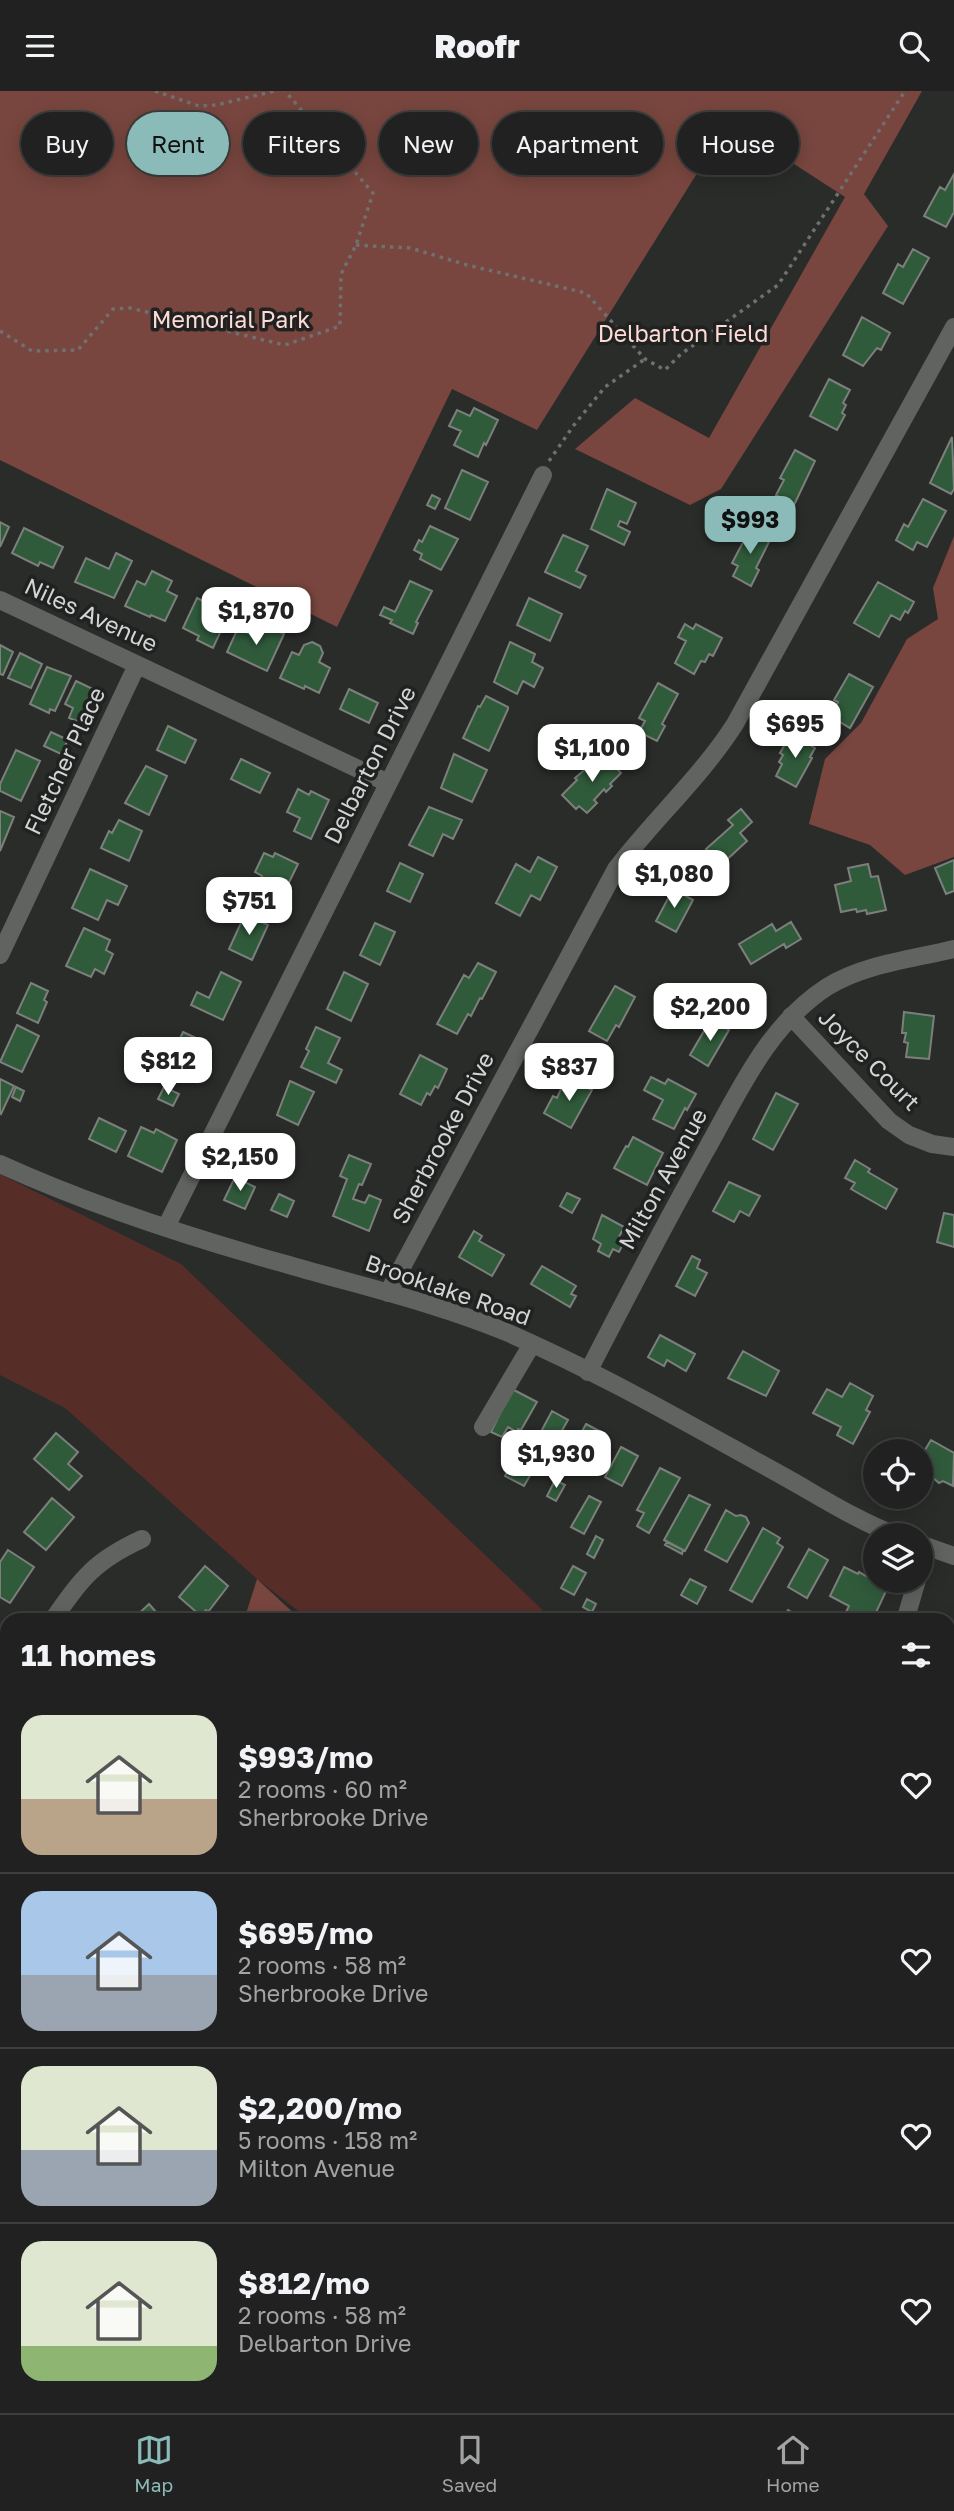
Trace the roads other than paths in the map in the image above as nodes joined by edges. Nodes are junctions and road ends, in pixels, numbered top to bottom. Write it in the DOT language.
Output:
graph roads {
  1 [pos="954,327"];
  2 [pos="543,475"];
  3 [pos="0,600"];
  4 [pos="138,665"];
  5 [pos="388,783"];
  6 [pos="954,949"];
  7 [pos="0,955"];
  8 [pos="791,1016"];
  9 [pos="954,1147"];
  10 [pos="0,1164"];
  11 [pos="166,1227"];
  12 [pos="388,1293"];
  13 [pos="532,1344"];
  14 [pos="588,1372"];
  15 [pos="483,1427"];
  16 [pos="872,1523"];
  17 [pos="142,1539"];
  18 [pos="933,1549"];
  19 [pos="954,1556"];
  20 [pos="913,1593"];
  21 [pos="58,1613"];
  22 [pos="907,1613"];
  1 -- 12 [label="street, Sherbrooke Drive"];
  2 -- 5 [label="street, Delbarton Drive"];
  3 -- 4 [label="street, Niles Avenue"];
  4 -- 5 [label="street, Niles Avenue"];
  4 -- 7 [label="street, Fletcher Place"];
  5 -- 11 [label="street, Delbarton Drive"];
  6 -- 8 [label="street"];
  8 -- 9 [label="street, Joyce Court"];
  8 -- 14 [label="street, Milton Avenue"];
  10 -- 11 [label="street, Brooklake Road"];
  11 -- 12 [label="street, Brooklake Road"];
  12 -- 13 [label="street, Brooklake Road"];
  13 -- 14 [label="street, Brooklake Road"];
  13 -- 15 [label="street"];
  14 -- 16 [label="street, Brooklake Road"];
  17 -- 21 [label="street"];
  18 -- 19 [label="street"];
  20 -- 22 [label="street"];
}
